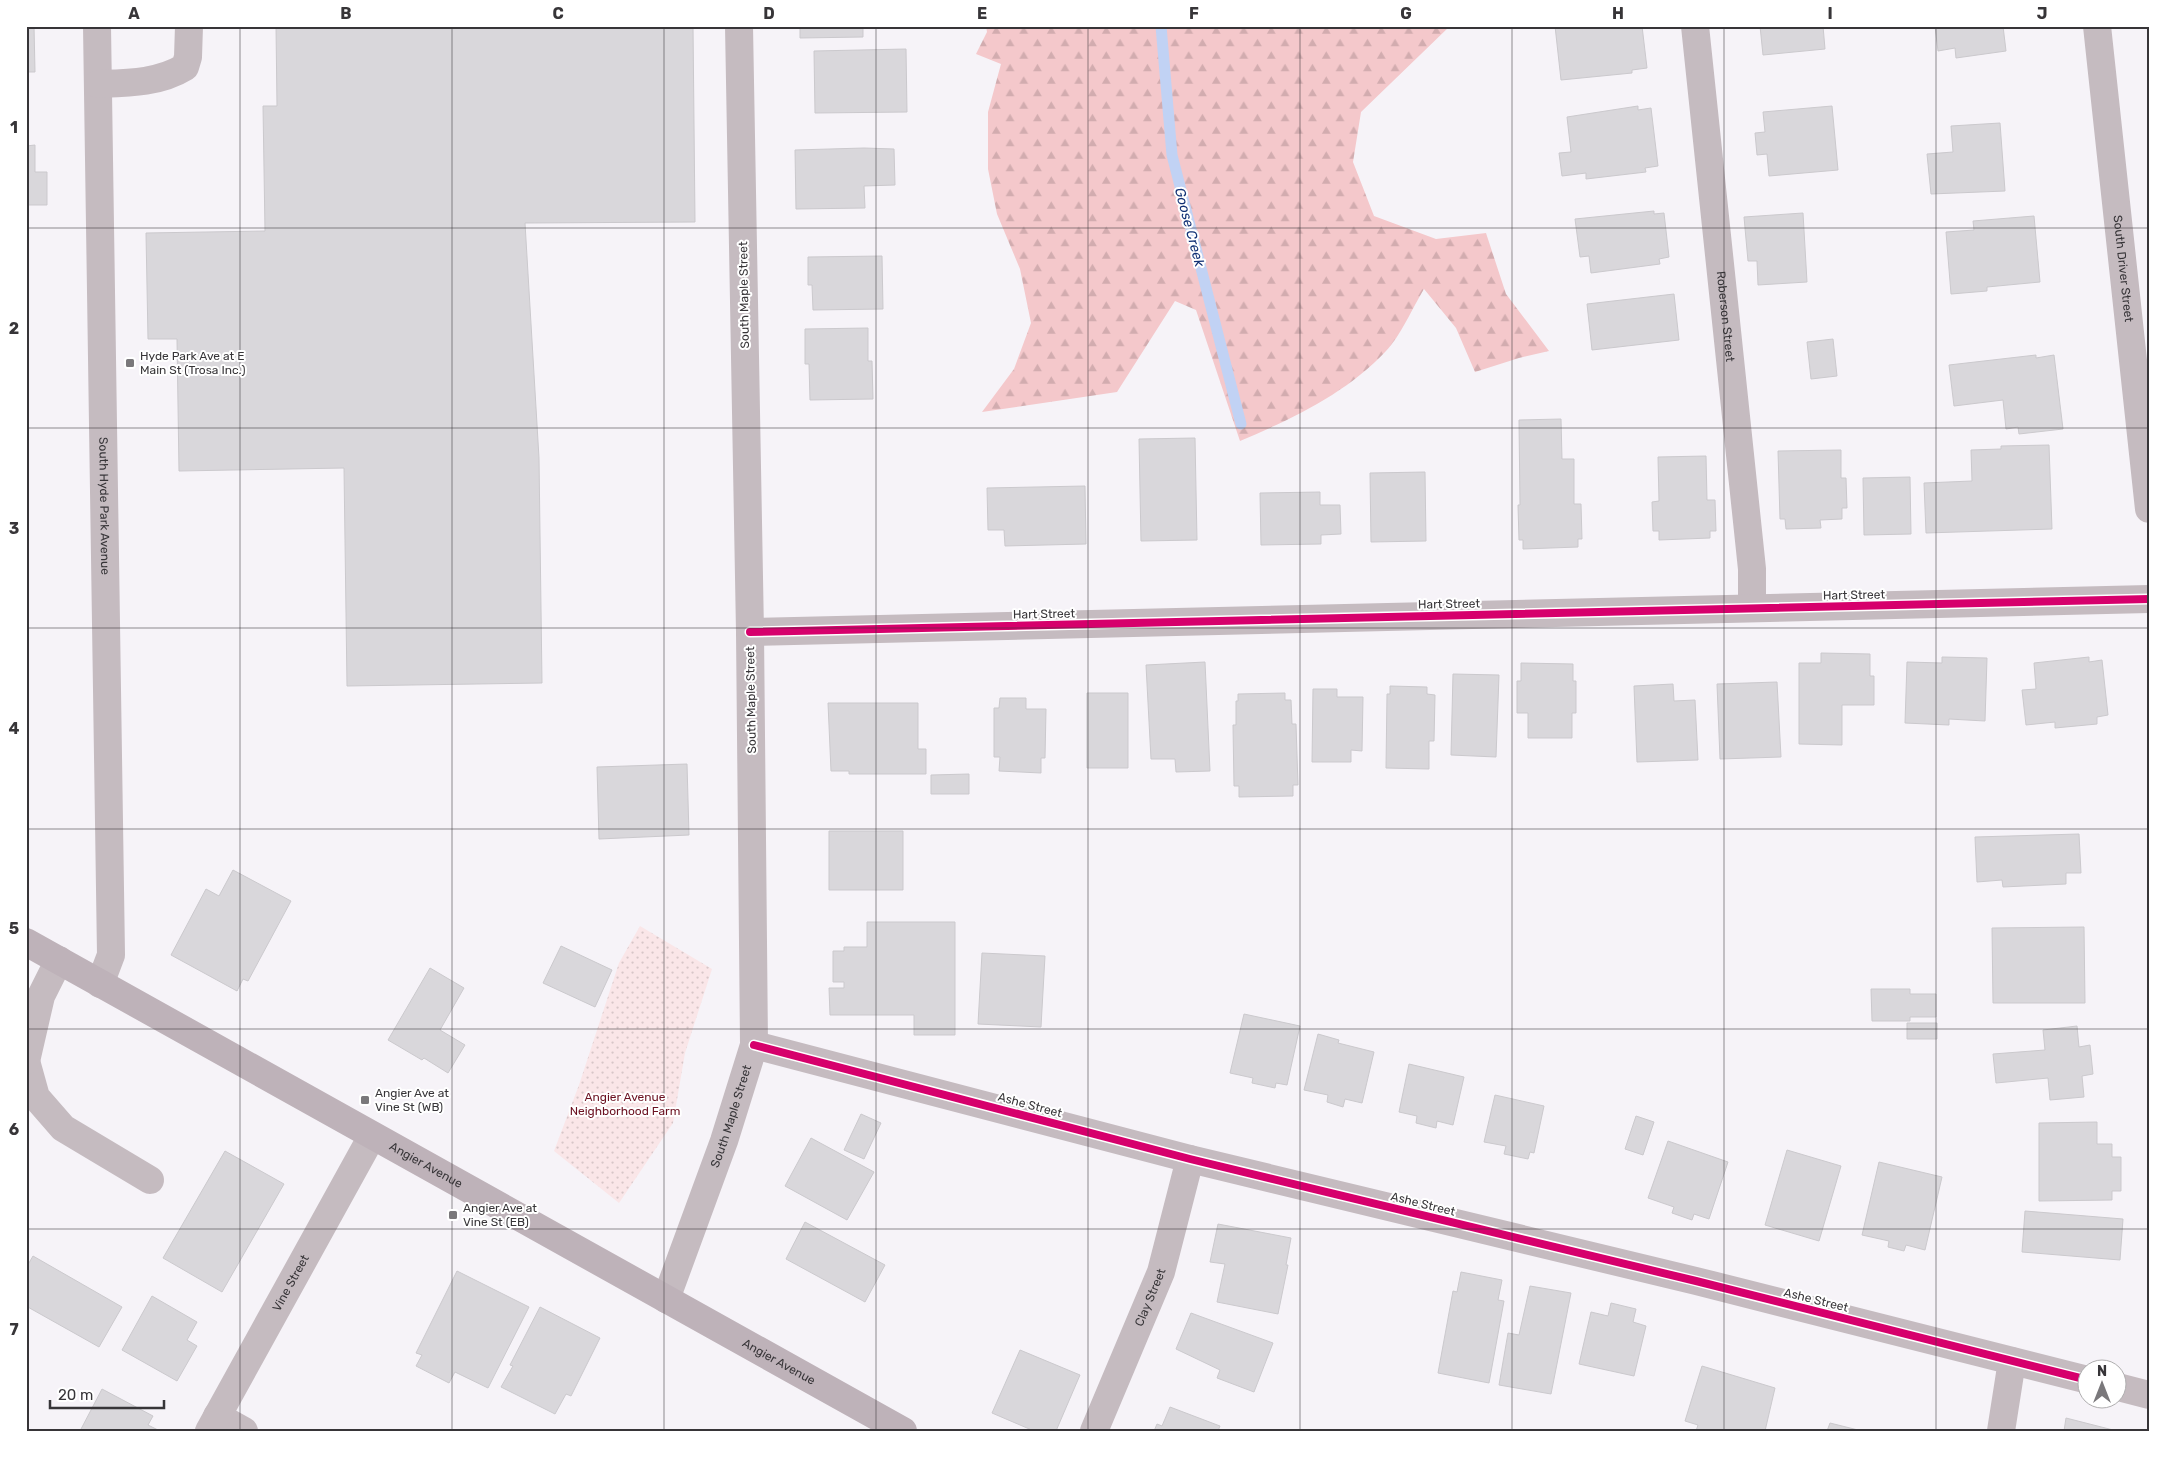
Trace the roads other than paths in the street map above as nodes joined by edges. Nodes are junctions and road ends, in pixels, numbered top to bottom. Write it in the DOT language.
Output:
graph roads {
  1 [pos="97,26"];
  2 [pos="189,26"];
  3 [pos="739,26"];
  4 [pos="1695,26"];
  5 [pos="2097,26"];
  6 [pos="98,84"];
  7 [pos="2149,509"];
  8 [pos="2149,599"];
  9 [pos="1752,608"];
  10 [pos="750,632"];
  11 [pos="26,942"];
  12 [pos="59,960"];
  13 [pos="100,984"];
  14 [pos="754,1045"];
  15 [pos="26,1061"];
  16 [pos="372,1136"];
  17 [pos="1190,1159"];
  18 [pos="150,1180"];
  19 [pos="666,1299"];
  20 [pos="2012,1360"];
  21 [pos="2078,1377"];
  22 [pos="2128,1390"];
  23 [pos="2149,1395"];
  24 [pos="213,1423"];
  25 [pos="244,1431"];
  26 [pos="903,1431"];
  27 [pos="1094,1431"];
  28 [pos="2001,1431"];
  1 -- 6 [label="street, South Hyde Park Avenue"];
  2 -- 6 [label="street"];
  3 -- 10 [label="street, South Maple Street"];
  4 -- 9 [label="street, Roberson Street"];
  5 -- 7 [label="street, South Driver Street"];
  6 -- 13 [label="street, South Hyde Park Avenue"];
  8 -- 9 [label="street, Hart Street"];
  9 -- 10 [label="street, Hart Street"];
  10 -- 14 [label="street, South Maple Street"];
  11 -- 12 [label="main road, Angier Avenue"];
  12 -- 13 [label="main road, Angier Avenue"];
  12 -- 15 [label="street"];
  13 -- 16 [label="main road, Angier Avenue"];
  14 -- 17 [label="street, Ashe Street"];
  14 -- 19 [label="street, South Maple Street"];
  15 -- 18 [label="street"];
  16 -- 19 [label="main road, Angier Avenue"];
  16 -- 24 [label="street, Vine Street"];
  17 -- 20 [label="street, Ashe Street"];
  17 -- 27 [label="street, Clay Street"];
  19 -- 26 [label="main road, Angier Avenue"];
  20 -- 21 [label="street, Ashe Street"];
  20 -- 28 [label="street"];
  22 -- 23 [label="street"];
  24 -- 25 [label="street"];
}
